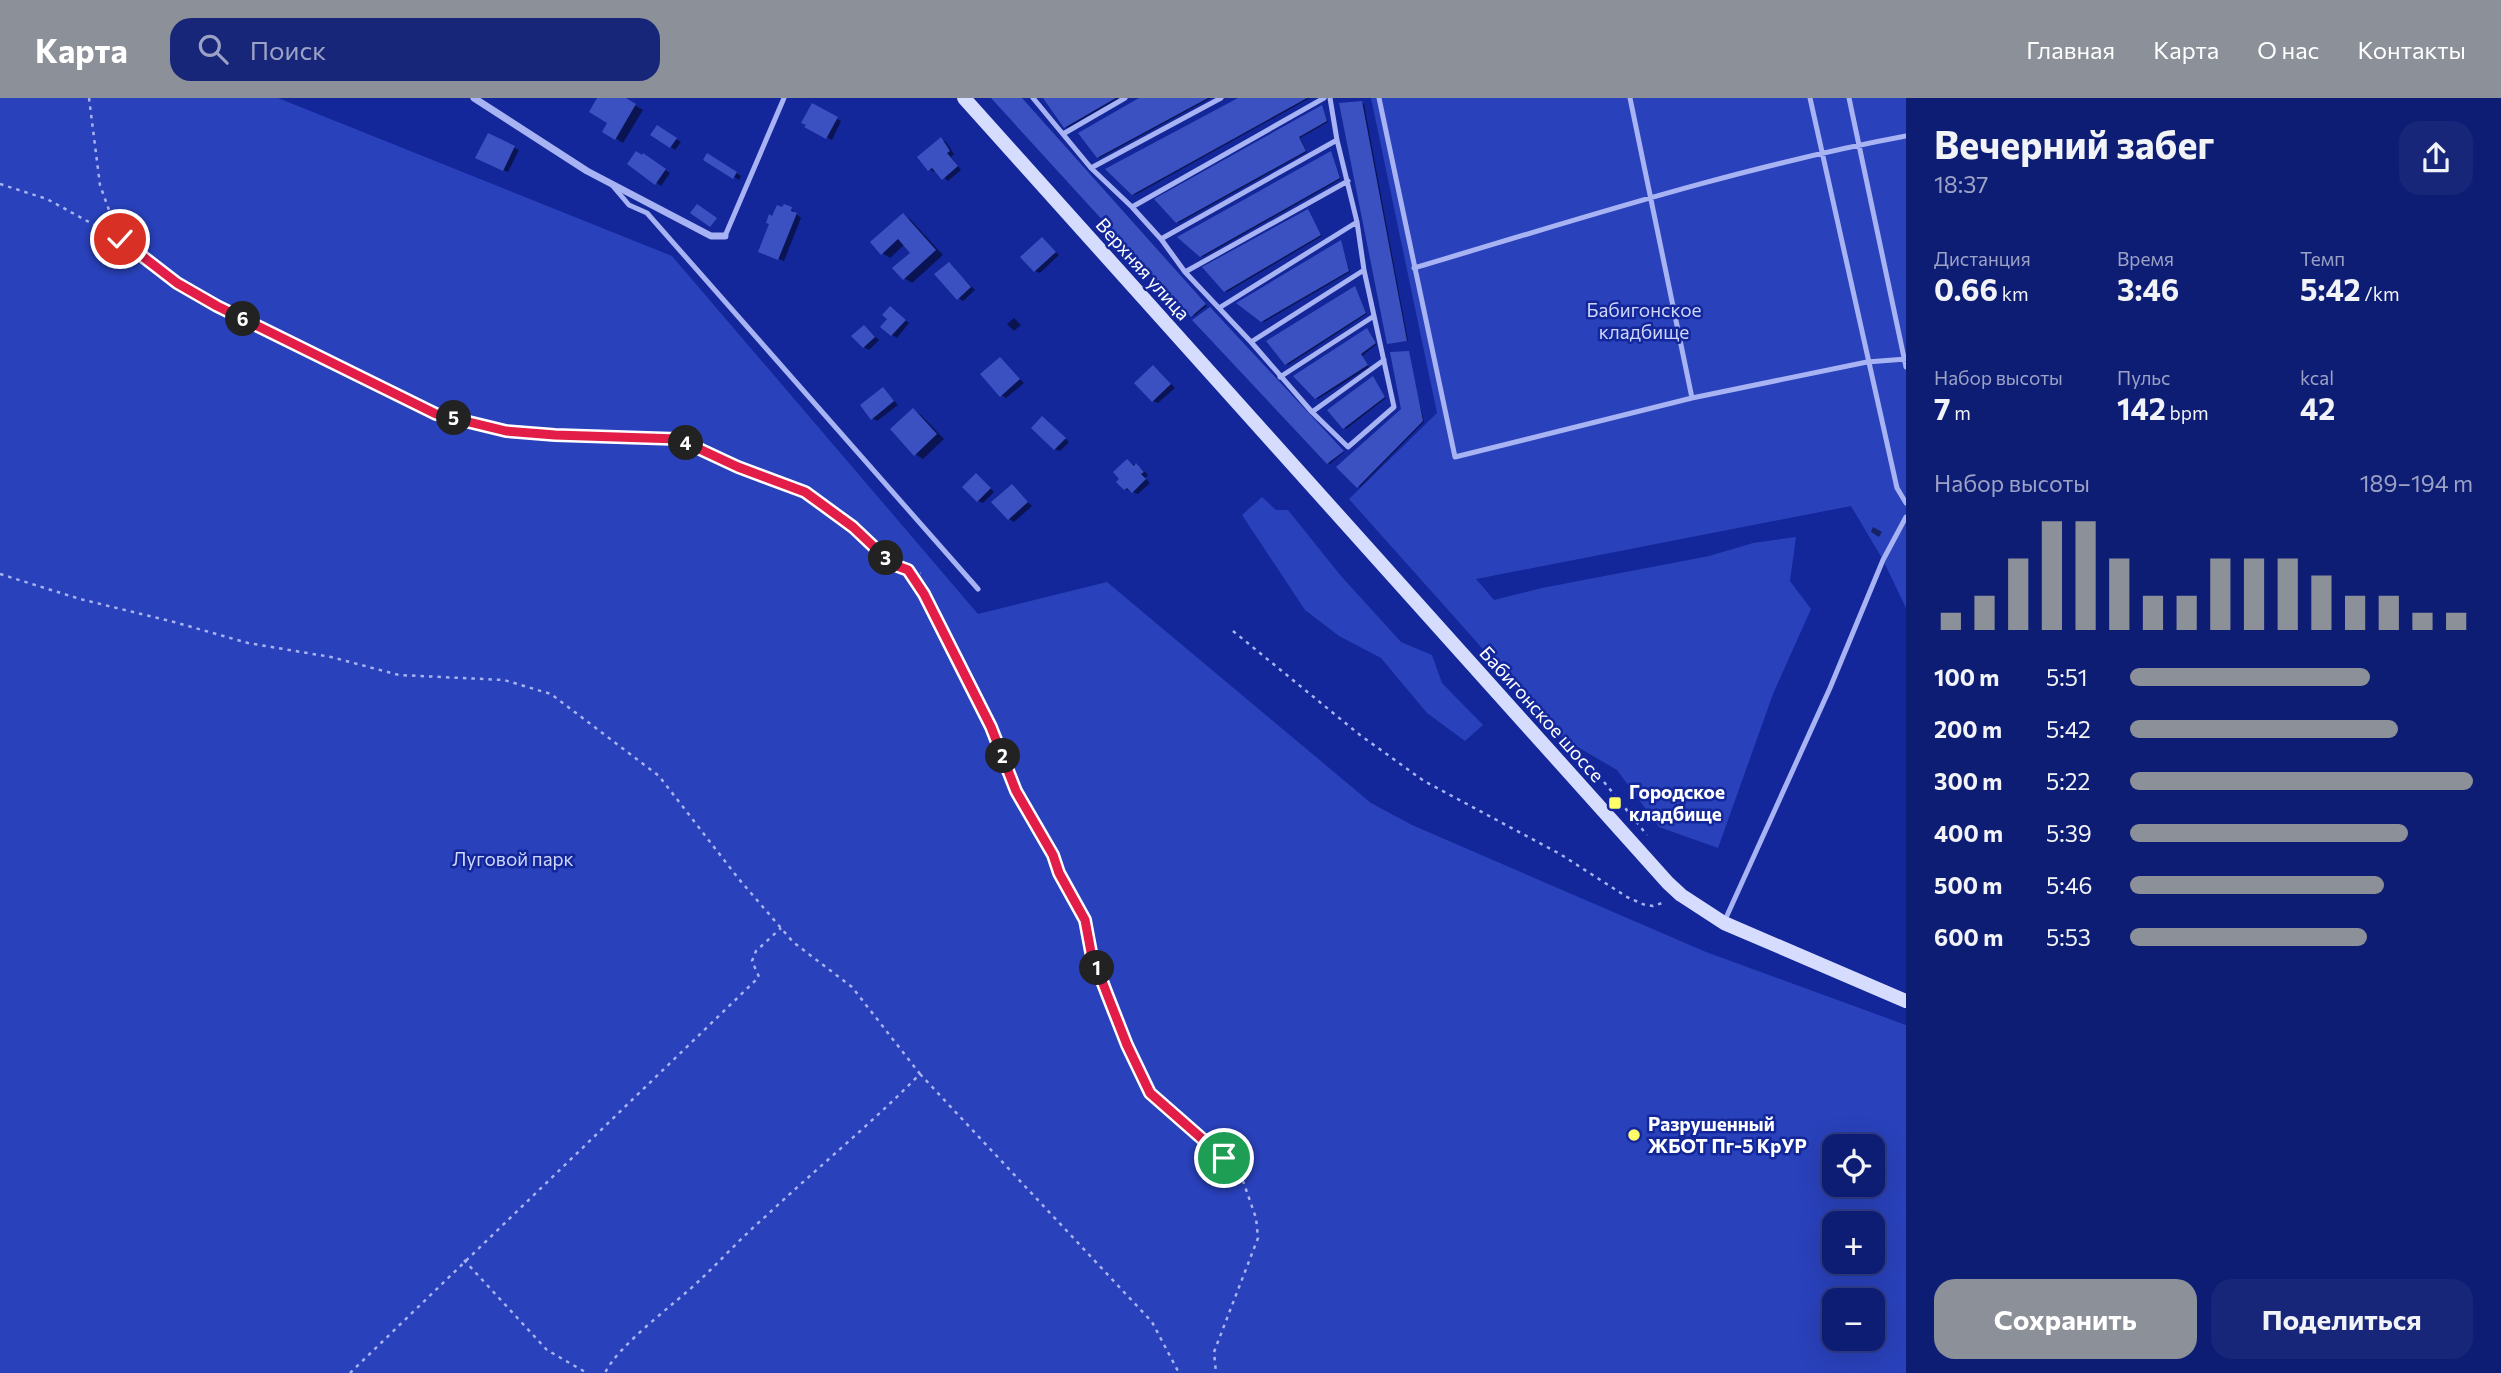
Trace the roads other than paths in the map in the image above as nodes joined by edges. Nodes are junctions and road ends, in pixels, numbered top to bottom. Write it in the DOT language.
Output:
graph roads {
  1 [pos="474,98"];
  2 [pos="784,98"];
  3 [pos="964,98"];
  4 [pos="1033,98"];
  5 [pos="1125,98"];
  6 [pos="1221,98"];
  7 [pos="1324,98"];
  8 [pos="1330,98"];
  9 [pos="1379,98"];
  10 [pos="1630,98"];
  11 [pos="1810,98"];
  12 [pos="1849,98"];
  13 [pos="1063,134"];
  14 [pos="1906,136"];
  15 [pos="1337,140"];
  16 [pos="1860,145"];
  17 [pos="1821,153"];
  18 [pos="1091,168"];
  19 [pos="1348,181"];
  20 [pos="611,184"];
  21 [pos="1650,198"];
  22 [pos="1132,207"];
  23 [pos="1357,222"];
  24 [pos="725,236"];
  25 [pos="1161,239"];
  26 [pos="1414,268"];
  27 [pos="1364,271"];
  28 [pos="1185,272"];
  29 [pos="1219,308"];
  30 [pos="1374,316"];
  31 [pos="1251,342"];
  32 [pos="1905,359"];
  33 [pos="1384,360"];
  34 [pos="1867,362"];
  35 [pos="1906,367"];
  36 [pos="1280,377"];
  37 [pos="1692,398"];
  38 [pos="1312,412"];
  39 [pos="1294,466"];
  40 [pos="1906,503"];
  41 [pos="1906,517"];
  42 [pos="978,589"];
  43 [pos="1724,923"];
  44 [pos="1906,1001"];
  1 -- 20 [label="street"];
  2 -- 24 [label="lane"];
  3 -- 39 [label="street, Верхняя улица"];
  4 -- 13 [label="lane"];
  5 -- 13 [label="lane"];
  6 -- 18 [label="lane"];
  7 -- 22 [label="lane"];
  8 -- 15 [label="lane"];
  9 -- 26 [label="lane"];
  10 -- 21 [label="lane"];
  11 -- 17 [label="lane"];
  12 -- 16 [label="lane"];
  13 -- 18 [label="lane"];
  14 -- 16 [label="lane"];
  15 -- 19 [label="lane"];
  15 -- 25 [label="lane"];
  16 -- 17 [label="lane"];
  16 -- 32 [label="lane"];
  17 -- 21 [label="lane"];
  17 -- 34 [label="lane"];
  18 -- 22 [label="lane"];
  19 -- 23 [label="lane"];
  19 -- 28 [label="lane"];
  20 -- 24 [label="street"];
  20 -- 42 [label="lane"];
  21 -- 26 [label="lane"];
  21 -- 37 [label="lane"];
  22 -- 25 [label="lane"];
  23 -- 27 [label="lane"];
  23 -- 29 [label="lane"];
  25 -- 28 [label="lane"];
  26 -- 37 [label="lane"];
  27 -- 30 [label="lane"];
  27 -- 31 [label="lane"];
  28 -- 29 [label="lane"];
  29 -- 31 [label="lane"];
  30 -- 33 [label="lane"];
  30 -- 36 [label="lane"];
  31 -- 36 [label="lane"];
  32 -- 34 [label="lane"];
  32 -- 35 [label="lane"];
  33 -- 38 [label="lane"];
  33 -- 38 [label="lane"];
  34 -- 37 [label="lane"];
  34 -- 40 [label="lane"];
  36 -- 38 [label="lane"];
  39 -- 43 [label="street, Бабигонское шоссе"];
  41 -- 43 [label="lane"];
  43 -- 44 [label="street, Бабигонское шоссе"];
}
